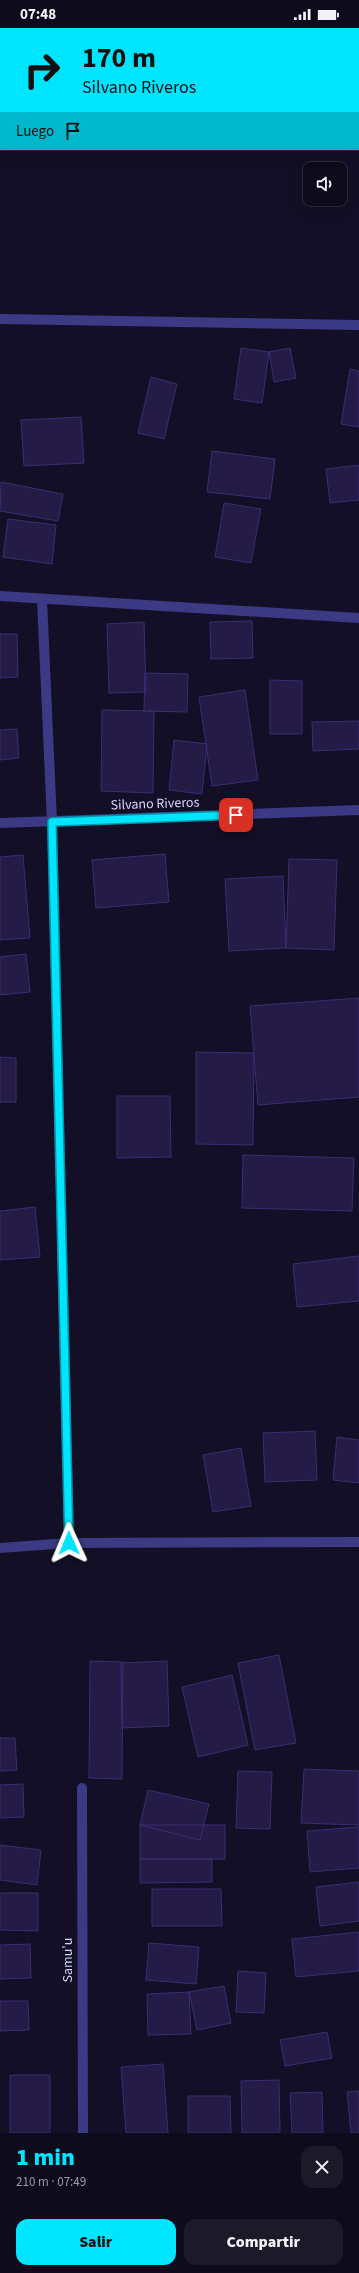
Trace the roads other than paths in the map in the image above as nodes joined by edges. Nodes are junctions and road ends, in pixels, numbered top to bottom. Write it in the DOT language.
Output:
graph roads {
  1 [pos="0,318"];
  2 [pos="359,325"];
  3 [pos="0,596"];
  4 [pos="42,600"];
  5 [pos="359,618"];
  6 [pos="359,810"];
  7 [pos="52,822"];
  8 [pos="0,823"];
  9 [pos="359,1542"];
  10 [pos="69,1543"];
  11 [pos="0,1548"];
  12 [pos="82,1788"];
  13 [pos="82,2133"];
  1 -- 2 [label="street"];
  3 -- 4 [label="street"];
  4 -- 5 [label="street"];
  4 -- 7 [label="street"];
  6 -- 7 [label="street, Silvano Riveros"];
  7 -- 8 [label="street, Silvano Riveros"];
  7 -- 10 [label="street"];
  9 -- 10 [label="street"];
  10 -- 11 [label="street"];
  12 -- 13 [label="street, Samu'u"];
}
